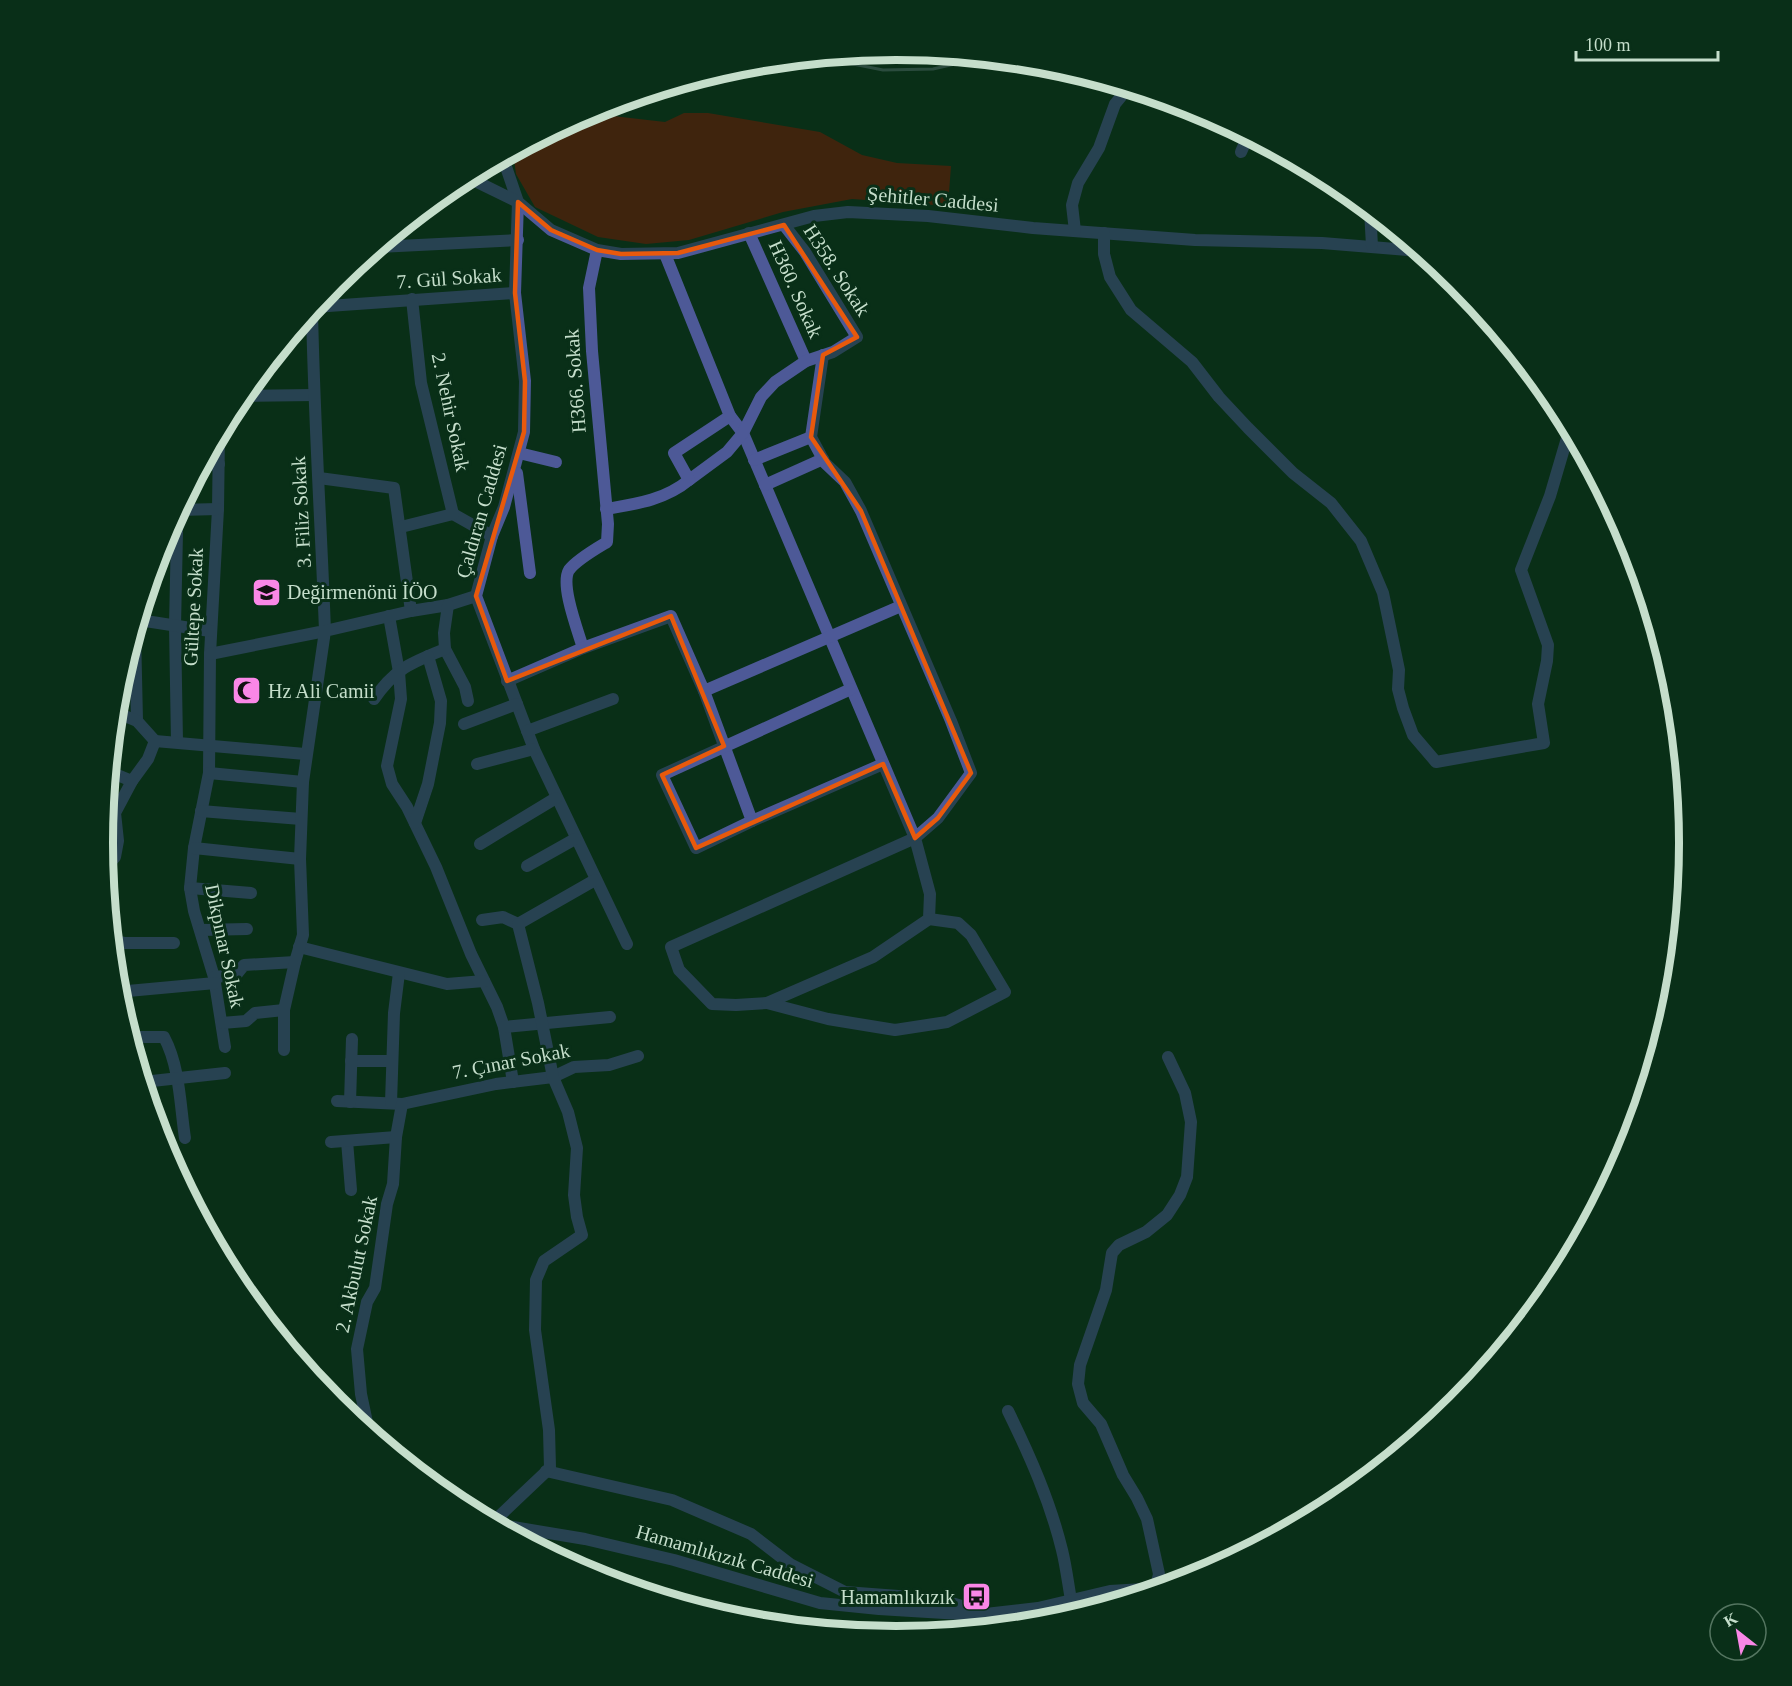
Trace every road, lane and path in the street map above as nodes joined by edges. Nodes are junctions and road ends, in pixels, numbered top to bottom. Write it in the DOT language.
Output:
graph roads {
  1 [pos="1123,94"];
  2 [pos="1245,143"];
  3 [pos="1241,152"];
  4 [pos="504,165"];
  5 [pos="479,181"];
  6 [pos="518,202"];
  7 [pos="1371,220"];
  8 [pos="784,225"];
  9 [pos="1075,231"];
  10 [pos="749,233"];
  11 [pos="1104,233"];
  12 [pos="518,240"];
  13 [pos="389,246"];
  14 [pos="1372,246"];
  15 [pos="597,250"];
  16 [pos="1407,250"];
  17 [pos="665,254"];
  18 [pos="515,293"];
  19 [pos="412,299"];
  20 [pos="326,307"];
  21 [pos="313,320"];
  22 [pos="823,355"];
  23 [pos="806,361"];
  24 [pos="314,395"];
  25 [pos="254,396"];
  26 [pos="730,416"];
  27 [pos="743,433"];
  28 [pos="811,437"];
  29 [pos="1566,439"];
  30 [pos="219,449"];
  31 [pos="823,459"];
  32 [pos="518,460"];
  33 [pos="754,460"];
  34 [pos="556,462"];
  35 [pos="211,464"];
  36 [pos="219,464"];
  37 [pos="319,478"];
  38 [pos="689,480"];
  39 [pos="765,485"];
  40 [pos="218,509"];
  41 [pos="606,509"];
  42 [pos="188,510"];
  43 [pos="453,514"];
  44 [pos="401,527"];
  45 [pos="492,536"];
  46 [pos="172,545"];
  47 [pos="530,573"];
  48 [pos="477,596"];
  49 [pos="448,605"];
  50 [pos="901,606"];
  51 [pos="411,611"];
  52 [pos="389,616"];
  53 [pos="146,621"];
  54 [pos="175,626"];
  55 [pos="210,631"];
  56 [pos="325,631"];
  57 [pos="829,638"];
  58 [pos="583,648"];
  59 [pos="445,649"];
  60 [pos="210,654"];
  61 [pos="428,656"];
  62 [pos="136,658"];
  63 [pos="399,672"];
  64 [pos="507,681"];
  65 [pos="851,689"];
  66 [pos="704,691"];
  67 [pos="374,699"];
  68 [pos="613,699"];
  69 [pos="468,701"];
  70 [pos="517,704"];
  71 [pos="124,715"];
  72 [pos="137,721"];
  73 [pos="464,724"];
  74 [pos="527,731"];
  75 [pos="155,741"];
  76 [pos="177,742"];
  77 [pos="209,746"];
  78 [pos="724,746"];
  79 [pos="534,749"];
  80 [pos="305,754"];
  81 [pos="477,764"];
  82 [pos="883,764"];
  83 [pos="209,773"];
  84 [pos="117,774"];
  85 [pos="132,781"];
  86 [pos="303,782"];
  87 [pos="556,798"];
  88 [pos="114,807"];
  89 [pos="201,811"];
  90 [pos="301,819"];
  91 [pos="752,820"];
  92 [pos="415,823"];
  93 [pos="114,826"];
  94 [pos="575,838"];
  95 [pos="915,838"];
  96 [pos="480,844"];
  97 [pos="194,848"];
  98 [pos="113,850"];
  99 [pos="300,859"];
  100 [pos="527,866"];
  101 [pos="595,880"];
  102 [pos="190,888"];
  103 [pos="251,893"];
  104 [pos="929,919"];
  105 [pos="482,920"];
  106 [pos="518,924"];
  107 [pos="247,928"];
  108 [pos="201,930"];
  109 [pos="120,942"];
  110 [pos="174,943"];
  111 [pos="627,944"];
  112 [pos="299,947"];
  113 [pos="295,962"];
  114 [pos="399,974"];
  115 [pos="214,980"];
  116 [pos="484,981"];
  117 [pos="127,991"];
  118 [pos="767,1003"];
  119 [pos="284,1010"];
  120 [pos="610,1017"];
  121 [pos="222,1023"];
  122 [pos="542,1023"];
  123 [pos="504,1027"];
  124 [pos="138,1037"];
  125 [pos="352,1039"];
  126 [pos="225,1047"];
  127 [pos="284,1050"];
  128 [pos="638,1056"];
  129 [pos="1168,1057"];
  130 [pos="392,1060"];
  131 [pos="351,1061"];
  132 [pos="225,1073"];
  133 [pos="553,1077"];
  134 [pos="176,1078"];
  135 [pos="151,1081"];
  136 [pos="513,1082"];
  137 [pos="337,1101"];
  138 [pos="350,1102"];
  139 [pos="396,1103"];
  140 [pos="396,1137"];
  141 [pos="185,1138"];
  142 [pos="347,1141"];
  143 [pos="331,1142"];
  144 [pos="351,1190"];
  145 [pos="1008,1411"];
  146 [pos="366,1419"];
  147 [pos="546,1471"];
  148 [pos="499,1518"];
  149 [pos="515,1527"];
  150 [pos="1158,1580"];
  151 [pos="1129,1590"];
  152 [pos="1071,1600"];
  153 [pos="987,1614"];
  1 -- 9 [label="street"];
  2 -- 3 [label="street"];
  4 -- 6 [label="street"];
  5 -- 6 [label="street, Şehitler Caddesi"];
  6 -- 12 [label="street, Çaldıran Caddesi"];
  6 -- 15 [label="street, Şehitler Caddesi"];
  7 -- 14 [label="street"];
  8 -- 9 [label="street, Şehitler Caddesi"];
  8 -- 10 [label="street, Şehitler Caddesi"];
  8 -- 22 [label="street, H358. Sokak"];
  9 -- 11 [label="street, Şehitler Caddesi"];
  10 -- 17 [label="street, Şehitler Caddesi"];
  10 -- 23 [label="street, H360. Sokak"];
  11 -- 14 [label="street, Şehitler Caddesi"];
  11 -- 29 [label="street"];
  12 -- 13 [label="street"];
  12 -- 18 [label="street, Çaldıran Caddesi"];
  14 -- 16 [label="street, Şehitler Caddesi"];
  15 -- 17 [label="street, Şehitler Caddesi"];
  15 -- 41 [label="street, H366. Sokak"];
  17 -- 26 [label="street"];
  18 -- 19 [label="street, 7. Gül Sokak"];
  18 -- 32 [label="street, Çaldıran Caddesi"];
  19 -- 20 [label="street, 7. Gül Sokak"];
  19 -- 43 [label="street, 2. Nehir Sokak"];
  21 -- 24 [label="street, 3. Filiz Sokak"];
  22 -- 23 [label="street"];
  22 -- 28 [label="street"];
  23 -- 27 [label="street"];
  24 -- 25 [label="street"];
  24 -- 37 [label="street, 3. Filiz Sokak"];
  26 -- 27 [label="street"];
  26 -- 38 [label="street"];
  27 -- 33 [label="street"];
  27 -- 38 [label="street"];
  28 -- 31 [label="street"];
  28 -- 33 [label="street"];
  30 -- 36 [label="street, Gültepe Sokak"];
  31 -- 39 [label="street"];
  31 -- 50 [label="street"];
  32 -- 34 [label="street"];
  32 -- 45 [label="street, Çaldıran Caddesi"];
  32 -- 47 [label="street"];
  33 -- 39 [label="street"];
  35 -- 36 [label="street"];
  36 -- 40 [label="street, Gültepe Sokak"];
  37 -- 44 [label="street"];
  37 -- 56 [label="street, 3. Filiz Sokak"];
  38 -- 41 [label="street"];
  39 -- 57 [label="street"];
  40 -- 42 [label="street"];
  40 -- 55 [label="street, Gültepe Sokak"];
  41 -- 58 [label="street, H366. Sokak"];
  43 -- 44 [label="street"];
  43 -- 45 [label="street"];
  44 -- 51 [label="street"];
  45 -- 48 [label="street, Çaldıran Caddesi"];
  46 -- 54 [label="street"];
  48 -- 49 [label="street"];
  48 -- 64 [label="street, Çaldıran Caddesi"];
  49 -- 51 [label="street"];
  49 -- 59 [label="street"];
  50 -- 57 [label="street"];
  50 -- 95 [label="street"];
  51 -- 52 [label="street"];
  52 -- 56 [label="street"];
  52 -- 63 [label="street"];
  53 -- 54 [label="street"];
  54 -- 55 [label="street"];
  54 -- 76 [label="street"];
  55 -- 60 [label="street, Gültepe Sokak"];
  56 -- 60 [label="street"];
  56 -- 80 [label="street, 3. Filiz Sokak"];
  57 -- 65 [label="street"];
  57 -- 66 [label="street"];
  58 -- 64 [label="street"];
  58 -- 66 [label="street"];
  59 -- 61 [label="street"];
  59 -- 69 [label="street"];
  60 -- 77 [label="street, Gültepe Sokak"];
  61 -- 63 [label="street"];
  61 -- 92 [label="street"];
  62 -- 72 [label="street"];
  63 -- 67 [label="street"];
  63 -- 92 [label="street"];
  64 -- 70 [label="street, Çaldıran Caddesi"];
  65 -- 78 [label="street"];
  65 -- 82 [label="street"];
  66 -- 78 [label="street"];
  68 -- 74 [label="street"];
  70 -- 73 [label="street"];
  70 -- 74 [label="street, Çaldıran Caddesi"];
  71 -- 72 [label="street"];
  72 -- 75 [label="street"];
  74 -- 79 [label="street, Çaldıran Caddesi"];
  75 -- 76 [label="street"];
  75 -- 85 [label="street"];
  76 -- 77 [label="street"];
  77 -- 80 [label="street"];
  77 -- 83 [label="street, Dikpınar Sokak"];
  78 -- 91 [label="street"];
  78 -- 91 [label="street"];
  79 -- 81 [label="street"];
  79 -- 87 [label="street, Çaldıran Caddesi"];
  80 -- 86 [label="street, 3. Filiz Sokak"];
  82 -- 91 [label="street"];
  82 -- 95 [label="street"];
  83 -- 86 [label="street"];
  83 -- 89 [label="street, Dikpınar Sokak"];
  84 -- 85 [label="street"];
  85 -- 88 [label="street"];
  86 -- 90 [label="street, 3. Filiz Sokak"];
  87 -- 94 [label="street, Çaldıran Caddesi"];
  87 -- 96 [label="street"];
  89 -- 90 [label="street"];
  89 -- 97 [label="street, Dikpınar Sokak"];
  90 -- 99 [label="street, 3. Filiz Sokak"];
  92 -- 116 [label="street"];
  93 -- 98 [label="street"];
  94 -- 100 [label="street"];
  94 -- 101 [label="street, Çaldıran Caddesi"];
  95 -- 104 [label="street"];
  95 -- 118 [label="street"];
  97 -- 99 [label="street"];
  97 -- 102 [label="street, Dikpınar Sokak"];
  99 -- 112 [label="street, 3. Filiz Sokak"];
  101 -- 106 [label="street"];
  101 -- 111 [label="street, Çaldıran Caddesi"];
  102 -- 103 [label="street"];
  102 -- 108 [label="street, Dikpınar Sokak"];
  104 -- 118 [label="street"];
  104 -- 118 [label="street"];
  105 -- 106 [label="street"];
  106 -- 122 [label="street"];
  107 -- 108 [label="street"];
  108 -- 115 [label="street, Dikpınar Sokak"];
  109 -- 110 [label="street"];
  112 -- 113 [label="street, 3. Filiz Sokak"];
  112 -- 114 [label="street"];
  113 -- 115 [label="street"];
  113 -- 119 [label="street, 3. Filiz Sokak"];
  114 -- 116 [label="street"];
  114 -- 130 [label="street"];
  115 -- 117 [label="street"];
  115 -- 121 [label="street, Dikpınar Sokak"];
  116 -- 123 [label="street"];
  119 -- 121 [label="street"];
  119 -- 127 [label="street, 3. Filiz Sokak"];
  120 -- 122 [label="street"];
  121 -- 126 [label="street, Dikpınar Sokak"];
  122 -- 123 [label="street"];
  122 -- 133 [label="street"];
  123 -- 136 [label="street"];
  124 -- 134 [label="street"];
  125 -- 131 [label="street"];
  128 -- 133 [label="street, 7. Çınar Sokak"];
  129 -- 150 [label="street"];
  130 -- 131 [label="street"];
  130 -- 139 [label="street"];
  131 -- 138 [label="street"];
  132 -- 134 [label="street"];
  133 -- 136 [label="street, 7. Çınar Sokak"];
  133 -- 147 [label="street"];
  134 -- 135 [label="street"];
  134 -- 141 [label="street"];
  136 -- 139 [label="street, 7. Çınar Sokak"];
  137 -- 138 [label="street, 7. Çınar Sokak"];
  138 -- 139 [label="street, 7. Çınar Sokak"];
  139 -- 140 [label="street, 2. Akbulut Sokak"];
  140 -- 142 [label="street"];
  140 -- 146 [label="street, 2. Akbulut Sokak"];
  142 -- 143 [label="street"];
  142 -- 144 [label="street"];
  145 -- 152 [label="street"];
  147 -- 148 [label="street"];
  147 -- 153 [label="street"];
  149 -- 153 [label="street, Hamamlıkızık Caddesi"];
  151 -- 152 [label="street, Hamamlıkızık Caddesi"];
  152 -- 153 [label="street, Hamamlıkızık Caddesi"];
}
